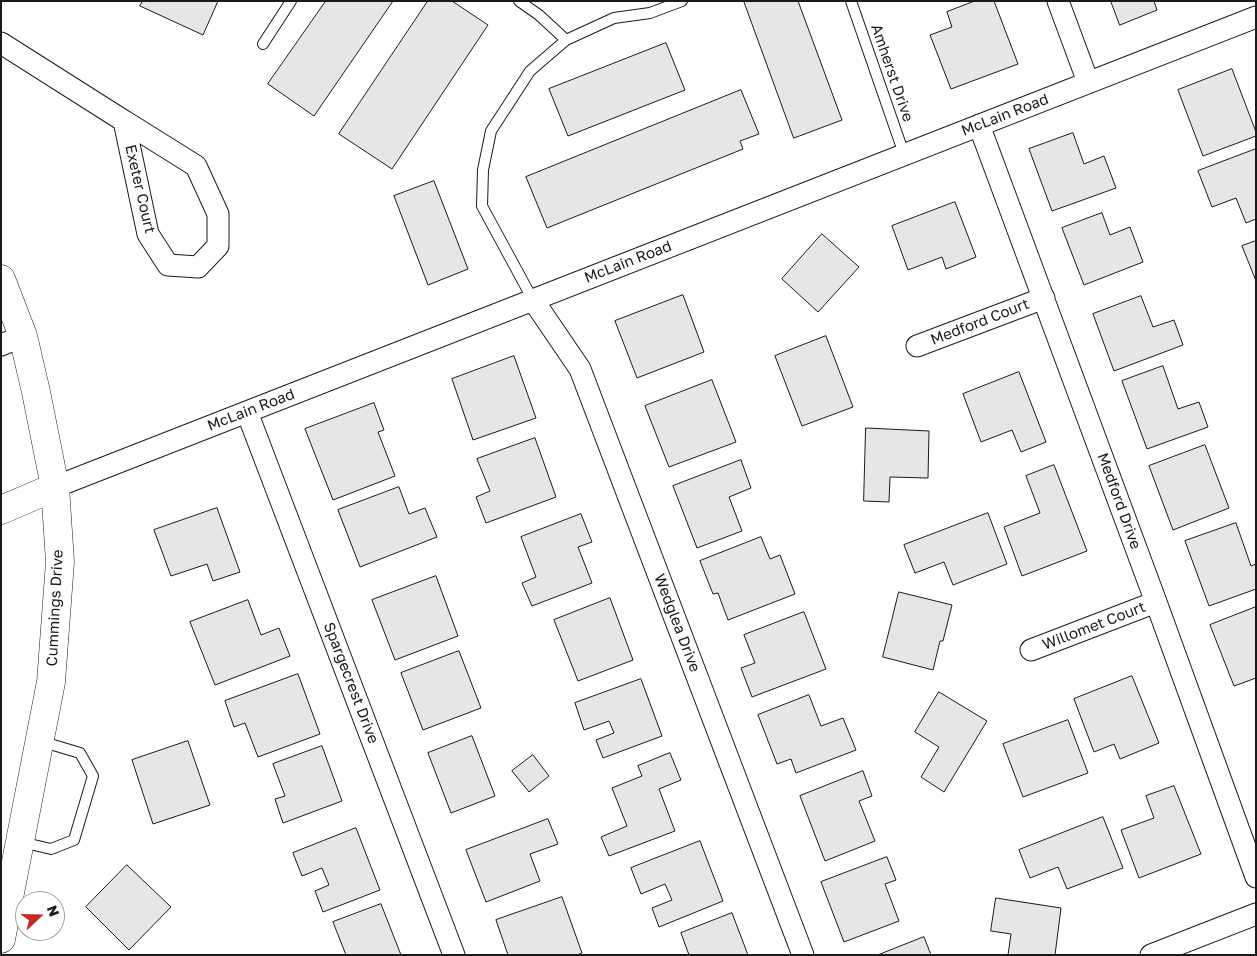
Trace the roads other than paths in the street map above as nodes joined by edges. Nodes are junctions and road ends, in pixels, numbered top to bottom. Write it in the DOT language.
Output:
graph roads {
  1 [pos="291,1"];
  2 [pos="519,1"];
  3 [pos="682,1"];
  4 [pos="851,1"];
  5 [pos="1058,1"];
  6 [pos="1256,17"];
  7 [pos="566,40"];
  8 [pos="1,43"];
  9 [pos="263,44"];
  10 [pos="1088,82"];
  11 [pos="124,121"];
  12 [pos="979,125"];
  13 [pos="904,154"];
  14 [pos="1,279"];
  15 [pos="1044,298"];
  16 [pos="533,300"];
  17 [pos="12,340"];
  18 [pos="917,346"];
  19 [pos="247,412"];
  20 [pos="55,487"];
  21 [pos="1,510"];
  22 [pos="1156,602"];
  23 [pos="1031,650"];
  24 [pos="39,741"];
  25 [pos="20,842"];
  26 [pos="1256,877"];
  27 [pos="1256,914"];
  28 [pos="1,939"];
  29 [pos="454,955"];
  30 [pos="803,955"];
  31 [pos="1151,955"];
  1 -- 9 [label="lane"];
  2 -- 7 [label="lane"];
  3 -- 7 [label="lane"];
  4 -- 13 [label="lane, Amherst Drive"];
  5 -- 10 [label="street"];
  6 -- 10 [label="street, McLain Road"];
  7 -- 16 [label="lane"];
  8 -- 11 [label="street, Exeter Court"];
  10 -- 12 [label="street, McLain Road"];
  11 -- 11 [label="street, Exeter Court"];
  12 -- 13 [label="street, McLain Road"];
  12 -- 15 [label="street, Medford Drive"];
  13 -- 16 [label="street, McLain Road"];
  14 -- 17 [label="street, Cummings Drive"];
  15 -- 18 [label="street, Medford Court"];
  15 -- 22 [label="street, Medford Drive"];
  16 -- 19 [label="street, McLain Road"];
  16 -- 30 [label="street, Wedglea Drive"];
  17 -- 20 [label="street, Cummings Drive"];
  19 -- 20 [label="street, McLain Road"];
  19 -- 29 [label="street, Spargecrest Drive"];
  20 -- 21 [label="street, McLain Road"];
  20 -- 24 [label="street, Cummings Drive"];
  22 -- 23 [label="street, Willomet Court"];
  22 -- 26 [label="street, Medford Drive"];
  24 -- 25 [label="street, Cummings Drive"];
  24 -- 25 [label="lane"];
  25 -- 28 [label="street, Cummings Drive"];
  27 -- 31 [label="street"];
}
